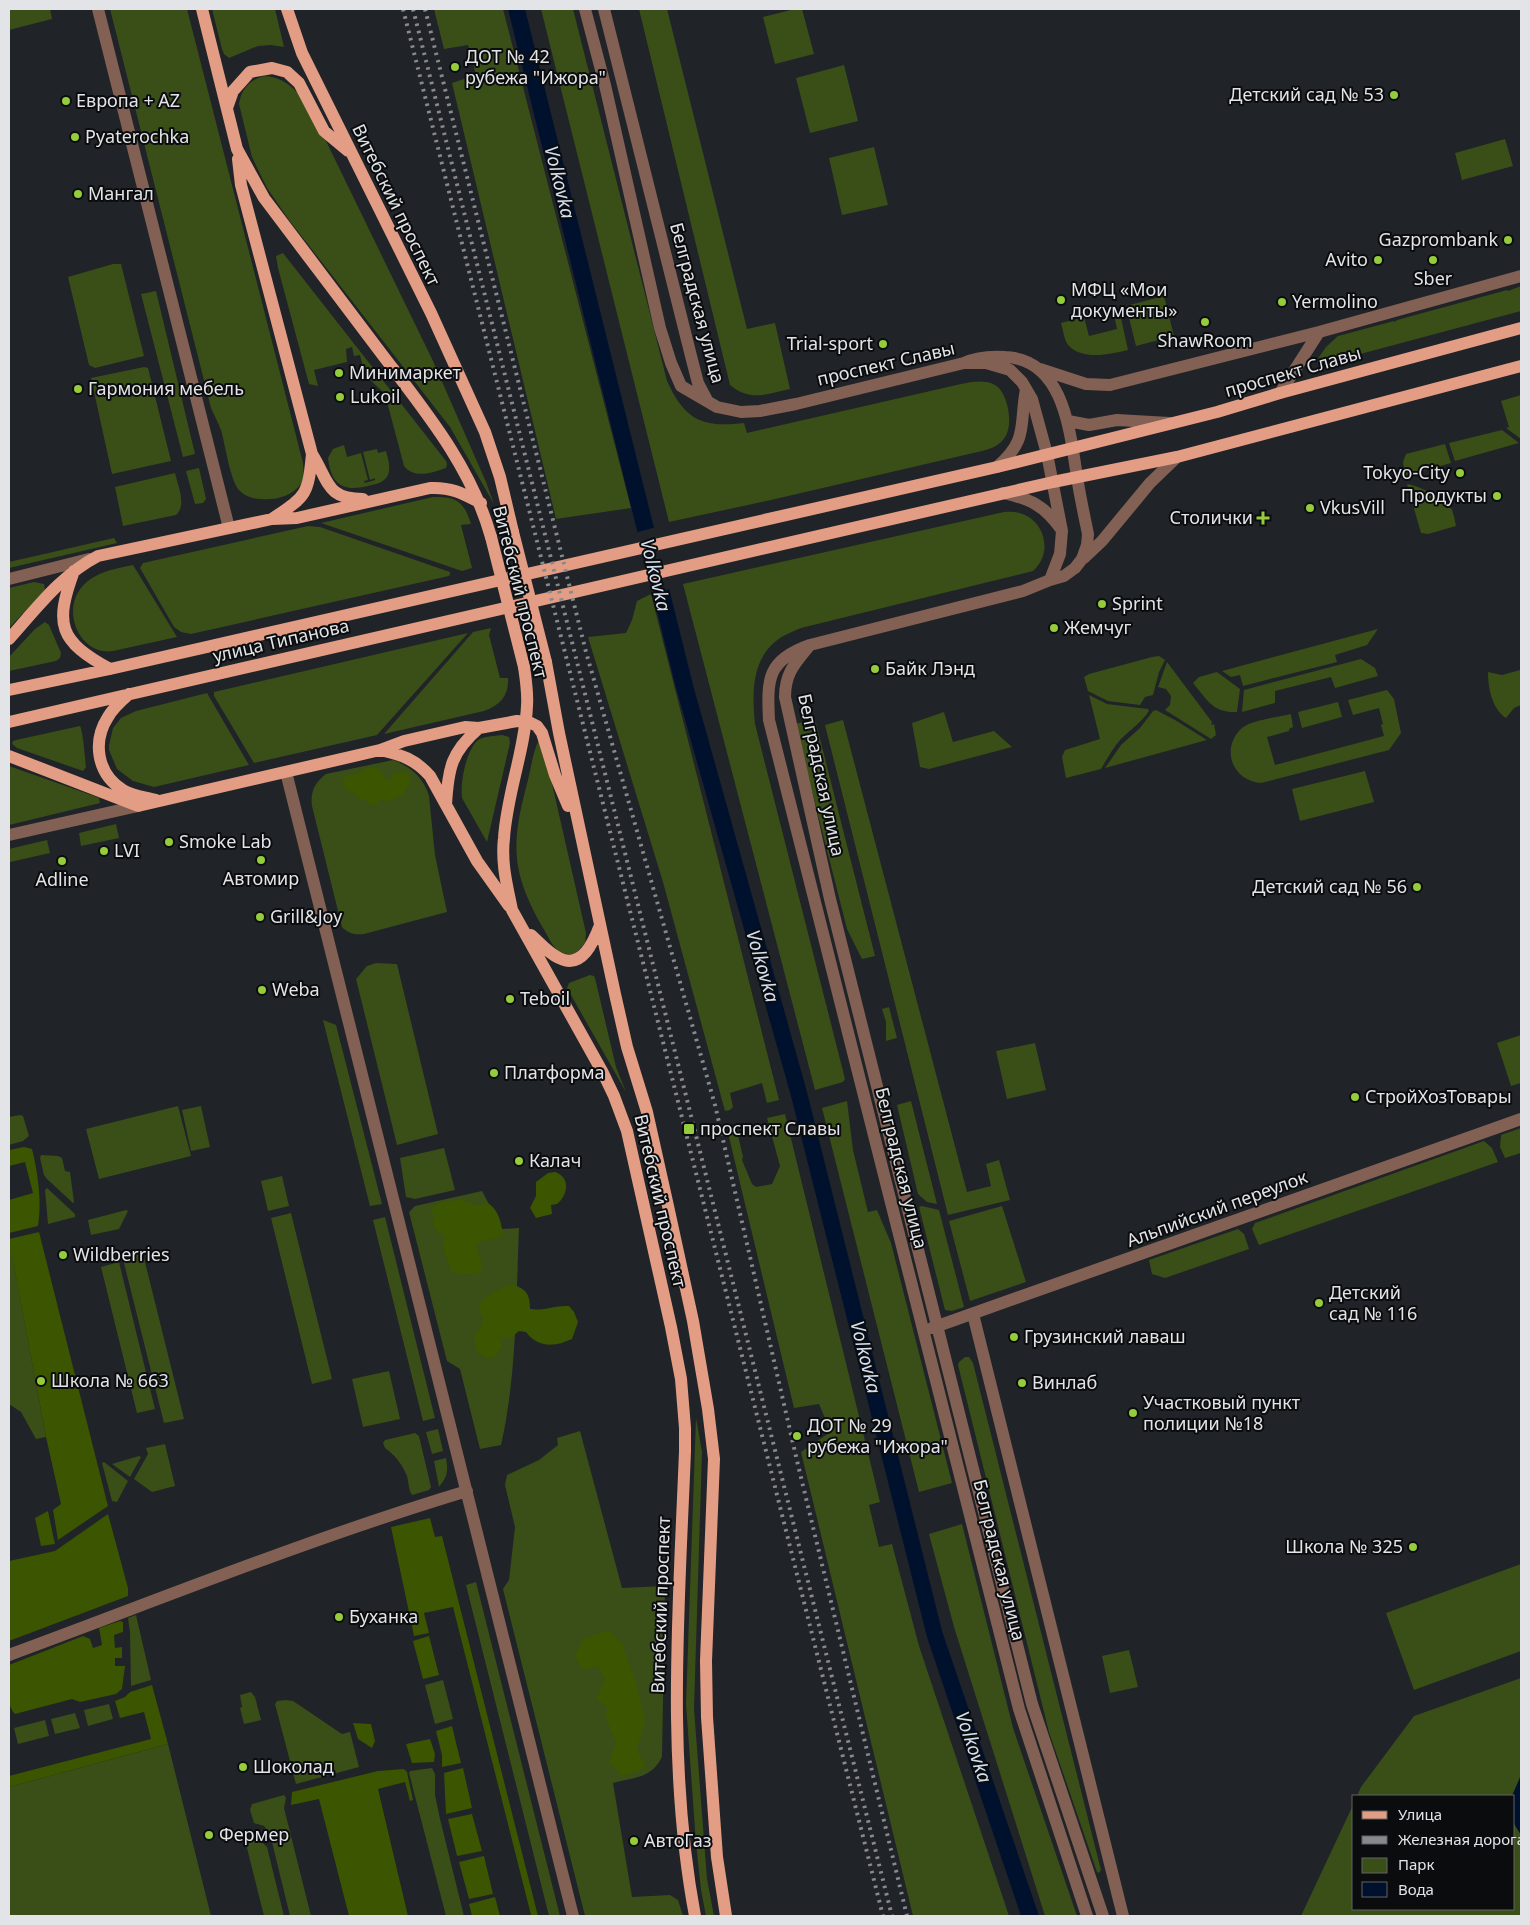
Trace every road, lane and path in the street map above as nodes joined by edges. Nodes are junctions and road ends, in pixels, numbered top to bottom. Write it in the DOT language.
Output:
graph roads {
  1 [pos="98,9"];
  2 [pos="202,9"];
  3 [pos="287,9"];
  4 [pos="585,9"];
  5 [pos="604,9"];
  6 [pos="227,108"];
  7 [pos="237,149"];
  8 [pos="352,154"];
  9 [pos="1521,276"];
  10 [pos="1521,328"];
  11 [pos="1319,332"];
  12 [pos="964,364"];
  13 [pos="1521,366"];
  14 [pos="1040,369"];
  15 [pos="1056,390"];
  16 [pos="1280,392"];
  17 [pos="1029,394"];
  18 [pos="708,402"];
  19 [pos="1068,421"];
  20 [pos="1172,423"];
  21 [pos="1074,447"];
  22 [pos="312,454"];
  23 [pos="1047,454"];
  24 [pos="1177,457"];
  25 [pos="997,467"];
  26 [pos="1077,476"];
  27 [pos="1053,482"];
  28 [pos="1003,493"];
  29 [pos="380,499"];
  30 [pos="481,503"];
  31 [pos="272,519"];
  32 [pos="229,528"];
  33 [pos="1062,531"];
  34 [pos="1082,559"];
  35 [pos="74,566"];
  36 [pos="554,569"];
  37 [pos="9,579"];
  38 [pos="1050,580"];
  39 [pos="9,639"];
  40 [pos="810,645"];
  41 [pos="110,669"];
  42 [pos="9,690"];
  43 [pos="129,694"];
  44 [pos="525,721"];
  45 [pos="9,722"];
  46 [pos="479,728"];
  47 [pos="380,750"];
  48 [pos="9,756"];
  49 [pos="286,772"];
  50 [pos="143,802"];
  51 [pos="446,805"];
  52 [pos="580,834"];
  53 [pos="9,835"];
  54 [pos="512,910"];
  55 [pos="600,925"];
  56 [pos="523,929"];
  57 [pos="1521,1119"];
  58 [pos="972,1314"];
  59 [pos="938,1326"];
  60 [pos="923,1331"];
  61 [pos="466,1492"];
  62 [pos="9,1655"];
  63 [pos="573,1916"];
  64 [pos="695,1916"];
  65 [pos="726,1916"];
  66 [pos="1087,1916"];
  67 [pos="1103,1916"];
  68 [pos="1123,1916"];
  1 -- 32 [label="street"];
  2 -- 6 [label="main road, Витебский проспект"];
  3 -- 8 [label="main road, Витебский проспект"];
  4 -- 18 [label="street, Белградская улица"];
  5 -- 18 [label="street, Белградская улица"];
  6 -- 7 [label="main road, Витебский проспект"];
  6 -- 8 [label="main road"];
  7 -- 22 [label="main road"];
  7 -- 30 [label="main road, Витебский проспект"];
  8 -- 52 [label="main road, Витебский проспект, bridge"];
  9 -- 11 [label="street"];
  10 -- 16 [label="main road, проспект Славы"];
  11 -- 14 [label="street"];
  11 -- 16 [label="street"];
  12 -- 14 [label="street"];
  12 -- 17 [label="street, проспект Славы"];
  12 -- 18 [label="street, проспект Славы"];
  13 -- 24 [label="main road"];
  14 -- 15 [label="street"];
  15 -- 17 [label="street"];
  15 -- 19 [label="street"];
  16 -- 20 [label="main road, проспект Славы"];
  17 -- 23 [label="street, проспект Славы"];
  17 -- 25 [label="street"];
  19 -- 20 [label="street"];
  19 -- 21 [label="street"];
  20 -- 21 [label="main road, проспект Славы"];
  21 -- 23 [label="main road, проспект Славы"];
  21 -- 26 [label="street"];
  22 -- 29 [label="main road"];
  22 -- 31 [label="main road"];
  23 -- 25 [label="main road, проспект Славы"];
  23 -- 27 [label="street, проспект Славы"];
  24 -- 26 [label="main road"];
  24 -- 34 [label="street"];
  25 -- 36 [label="main road, проспект Славы"];
  26 -- 27 [label="main road"];
  26 -- 34 [label="street"];
  27 -- 28 [label="main road"];
  27 -- 33 [label="street, проспект Славы"];
  28 -- 33 [label="street"];
  28 -- 43 [label="main road, улица Типанова"];
  29 -- 30 [label="main road"];
  29 -- 31 [label="main road"];
  30 -- 44 [label="main road, Витебский проспект, bridge"];
  31 -- 32 [label="main road"];
  32 -- 35 [label="main road"];
  33 -- 38 [label="street, проспект Славы"];
  34 -- 38 [label="street"];
  35 -- 37 [label="street"];
  35 -- 39 [label="main road"];
  35 -- 41 [label="main road"];
  36 -- 41 [label="main road, улица Типанова"];
  38 -- 40 [label="street"];
  40 -- 59 [label="street, Белградская улица"];
  40 -- 60 [label="street, Белградская улица"];
  41 -- 42 [label="main road, улица Типанова"];
  43 -- 45 [label="main road, улица Типанова"];
  43 -- 50 [label="main road"];
  44 -- 46 [label="main road"];
  44 -- 52 [label="main road"];
  44 -- 54 [label="main road, Витебский проспект"];
  46 -- 47 [label="main road"];
  46 -- 51 [label="main road"];
  47 -- 49 [label="main road"];
  47 -- 51 [label="main road"];
  48 -- 50 [label="main road"];
  49 -- 50 [label="main road"];
  49 -- 61 [label="street"];
  50 -- 53 [label="street"];
  51 -- 54 [label="main road"];
  52 -- 55 [label="main road, Витебский проспект"];
  54 -- 56 [label="main road, Витебский проспект"];
  55 -- 56 [label="main road"];
  55 -- 65 [label="main road, Витебский проспект"];
  56 -- 64 [label="main road, Витебский проспект"];
  57 -- 58 [label="street, Альпийский переулок"];
  58 -- 59 [label="street, Альпийский переулок"];
  58 -- 68 [label="street"];
  59 -- 60 [label="street, Альпийский переулок"];
  59 -- 67 [label="street, Белградская улица"];
  60 -- 66 [label="street, Белградская улица"];
  61 -- 62 [label="street"];
  61 -- 63 [label="street"];
}
